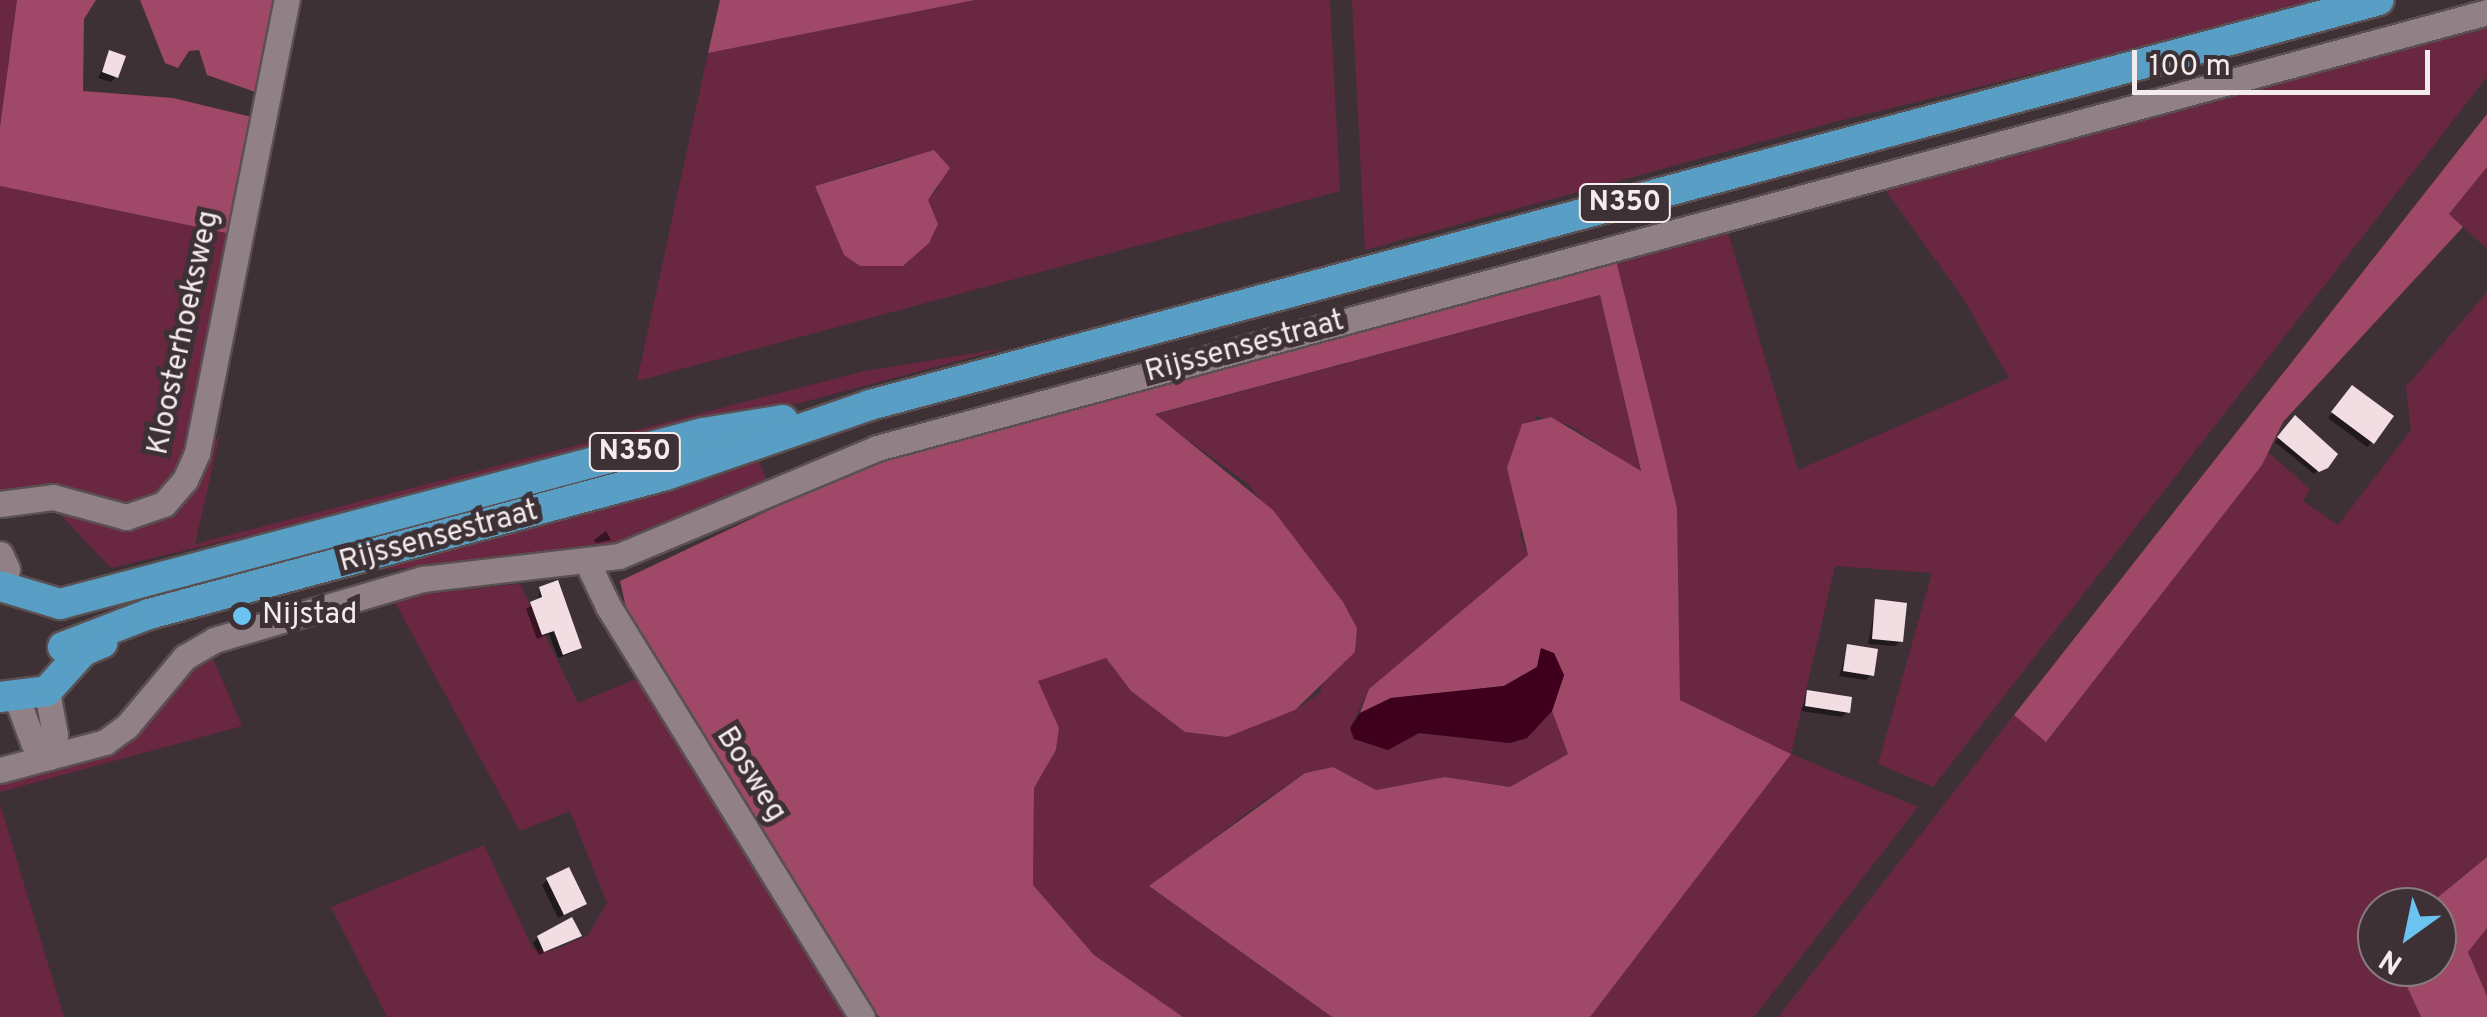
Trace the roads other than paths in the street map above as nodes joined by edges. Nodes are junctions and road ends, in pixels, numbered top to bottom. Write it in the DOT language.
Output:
graph roads {
  1 [pos="287,0"];
  2 [pos="2379,0"];
  3 [pos="2487,12"];
  4 [pos="870,405"];
  5 [pos="0,504"];
  6 [pos="588,564"];
  7 [pos="2,570"];
  8 [pos="55,596"];
  9 [pos="78,646"];
  10 [pos="22,688"];
  11 [pos="49,757"];
  12 [pos="0,770"];
  13 [pos="862,1017"];
  1 -- 5 [label="street, Kloosterhoeksweg"];
  2 -- 4 [label="main road, Rijssensestraat / N350"];
  3 -- 6 [label="street, Rijssensestraat"];
  4 -- 8 [label="main road, Rijssensestraat / N350"];
  4 -- 9 [label="main road, Rijssensestraat / N350"];
  6 -- 11 [label="street, Rijssensestraat"];
  6 -- 13 [label="street, Bosweg"];
  7 -- 8 [label="main road"];
  8 -- 9 [label="main road"];
  9 -- 10 [label="main road"];
  10 -- 11 [label="street"];
  11 -- 12 [label="street, Rijssensestraat"];
}
